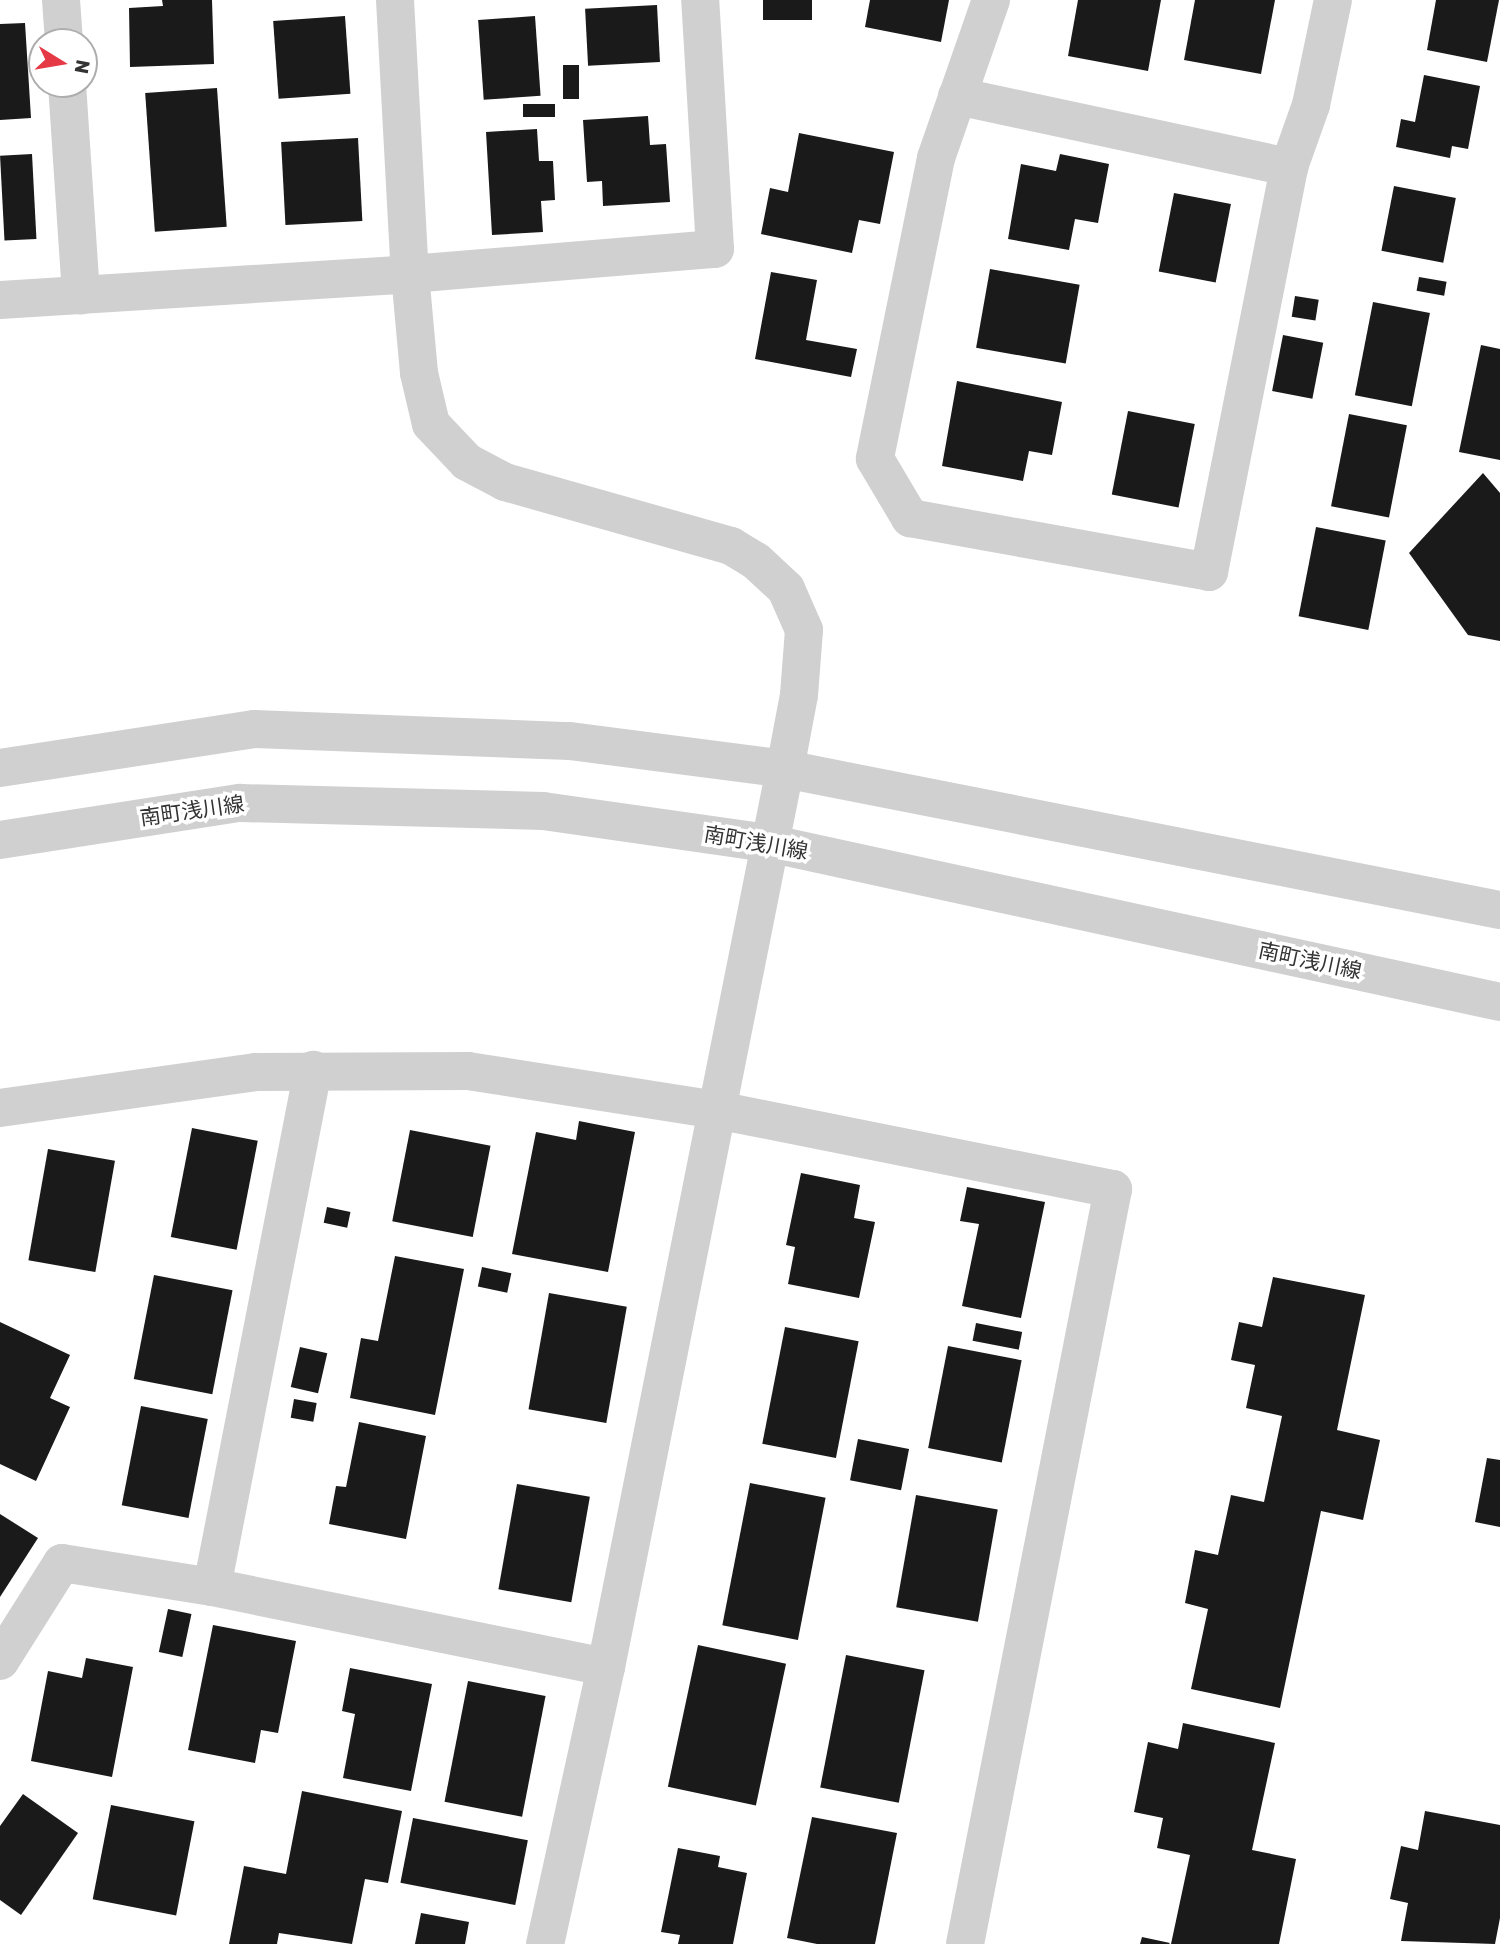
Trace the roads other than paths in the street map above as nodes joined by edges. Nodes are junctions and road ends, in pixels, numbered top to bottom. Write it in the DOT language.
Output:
graph roads {
  1 [pos="61,0"];
  2 [pos="396,0"];
  3 [pos="700,0"];
  4 [pos="990,0"];
  5 [pos="1333,0"];
  6 [pos="63,28"];
  7 [pos="957,96"];
  8 [pos="68,98"];
  9 [pos="1289,167"];
  10 [pos="410,274"];
  11 [pos="81,296"];
  12 [pos="0,300"];
  13 [pos="0,768"];
  14 [pos="785,769"];
  15 [pos="0,840"];
  16 [pos="768,843"];
  17 [pos="1500,910"];
  18 [pos="1500,1002"];
  19 [pos="313,1070"];
  20 [pos="0,1108"];
  21 [pos="717,1110"];
  22 [pos="212,1587"];
  23 [pos="0,1661"];
  24 [pos="606,1667"];
  25 [pos="545,1944"];
  26 [pos="965,1944"];
  1 -- 6 [label="street"];
  2 -- 10 [label="street"];
  3 -- 10 [label="street"];
  4 -- 7 [label="street"];
  5 -- 9 [label="street"];
  7 -- 9 [label="street"];
  7 -- 9 [label="street"];
  8 -- 11 [label="street"];
  10 -- 11 [label="street"];
  10 -- 14 [label="street"];
  11 -- 12 [label="street"];
  13 -- 14 [label="street"];
  14 -- 16 [label="street"];
  14 -- 17 [label="street"];
  15 -- 16 [label="street, 南町浅川線"];
  16 -- 18 [label="street, 南町浅川線"];
  16 -- 21 [label="street"];
  19 -- 20 [label="street"];
  19 -- 21 [label="street"];
  19 -- 22 [label="street"];
  21 -- 24 [label="street"];
  21 -- 26 [label="street"];
  22 -- 23 [label="street"];
  22 -- 24 [label="street"];
  24 -- 25 [label="street"];
}
